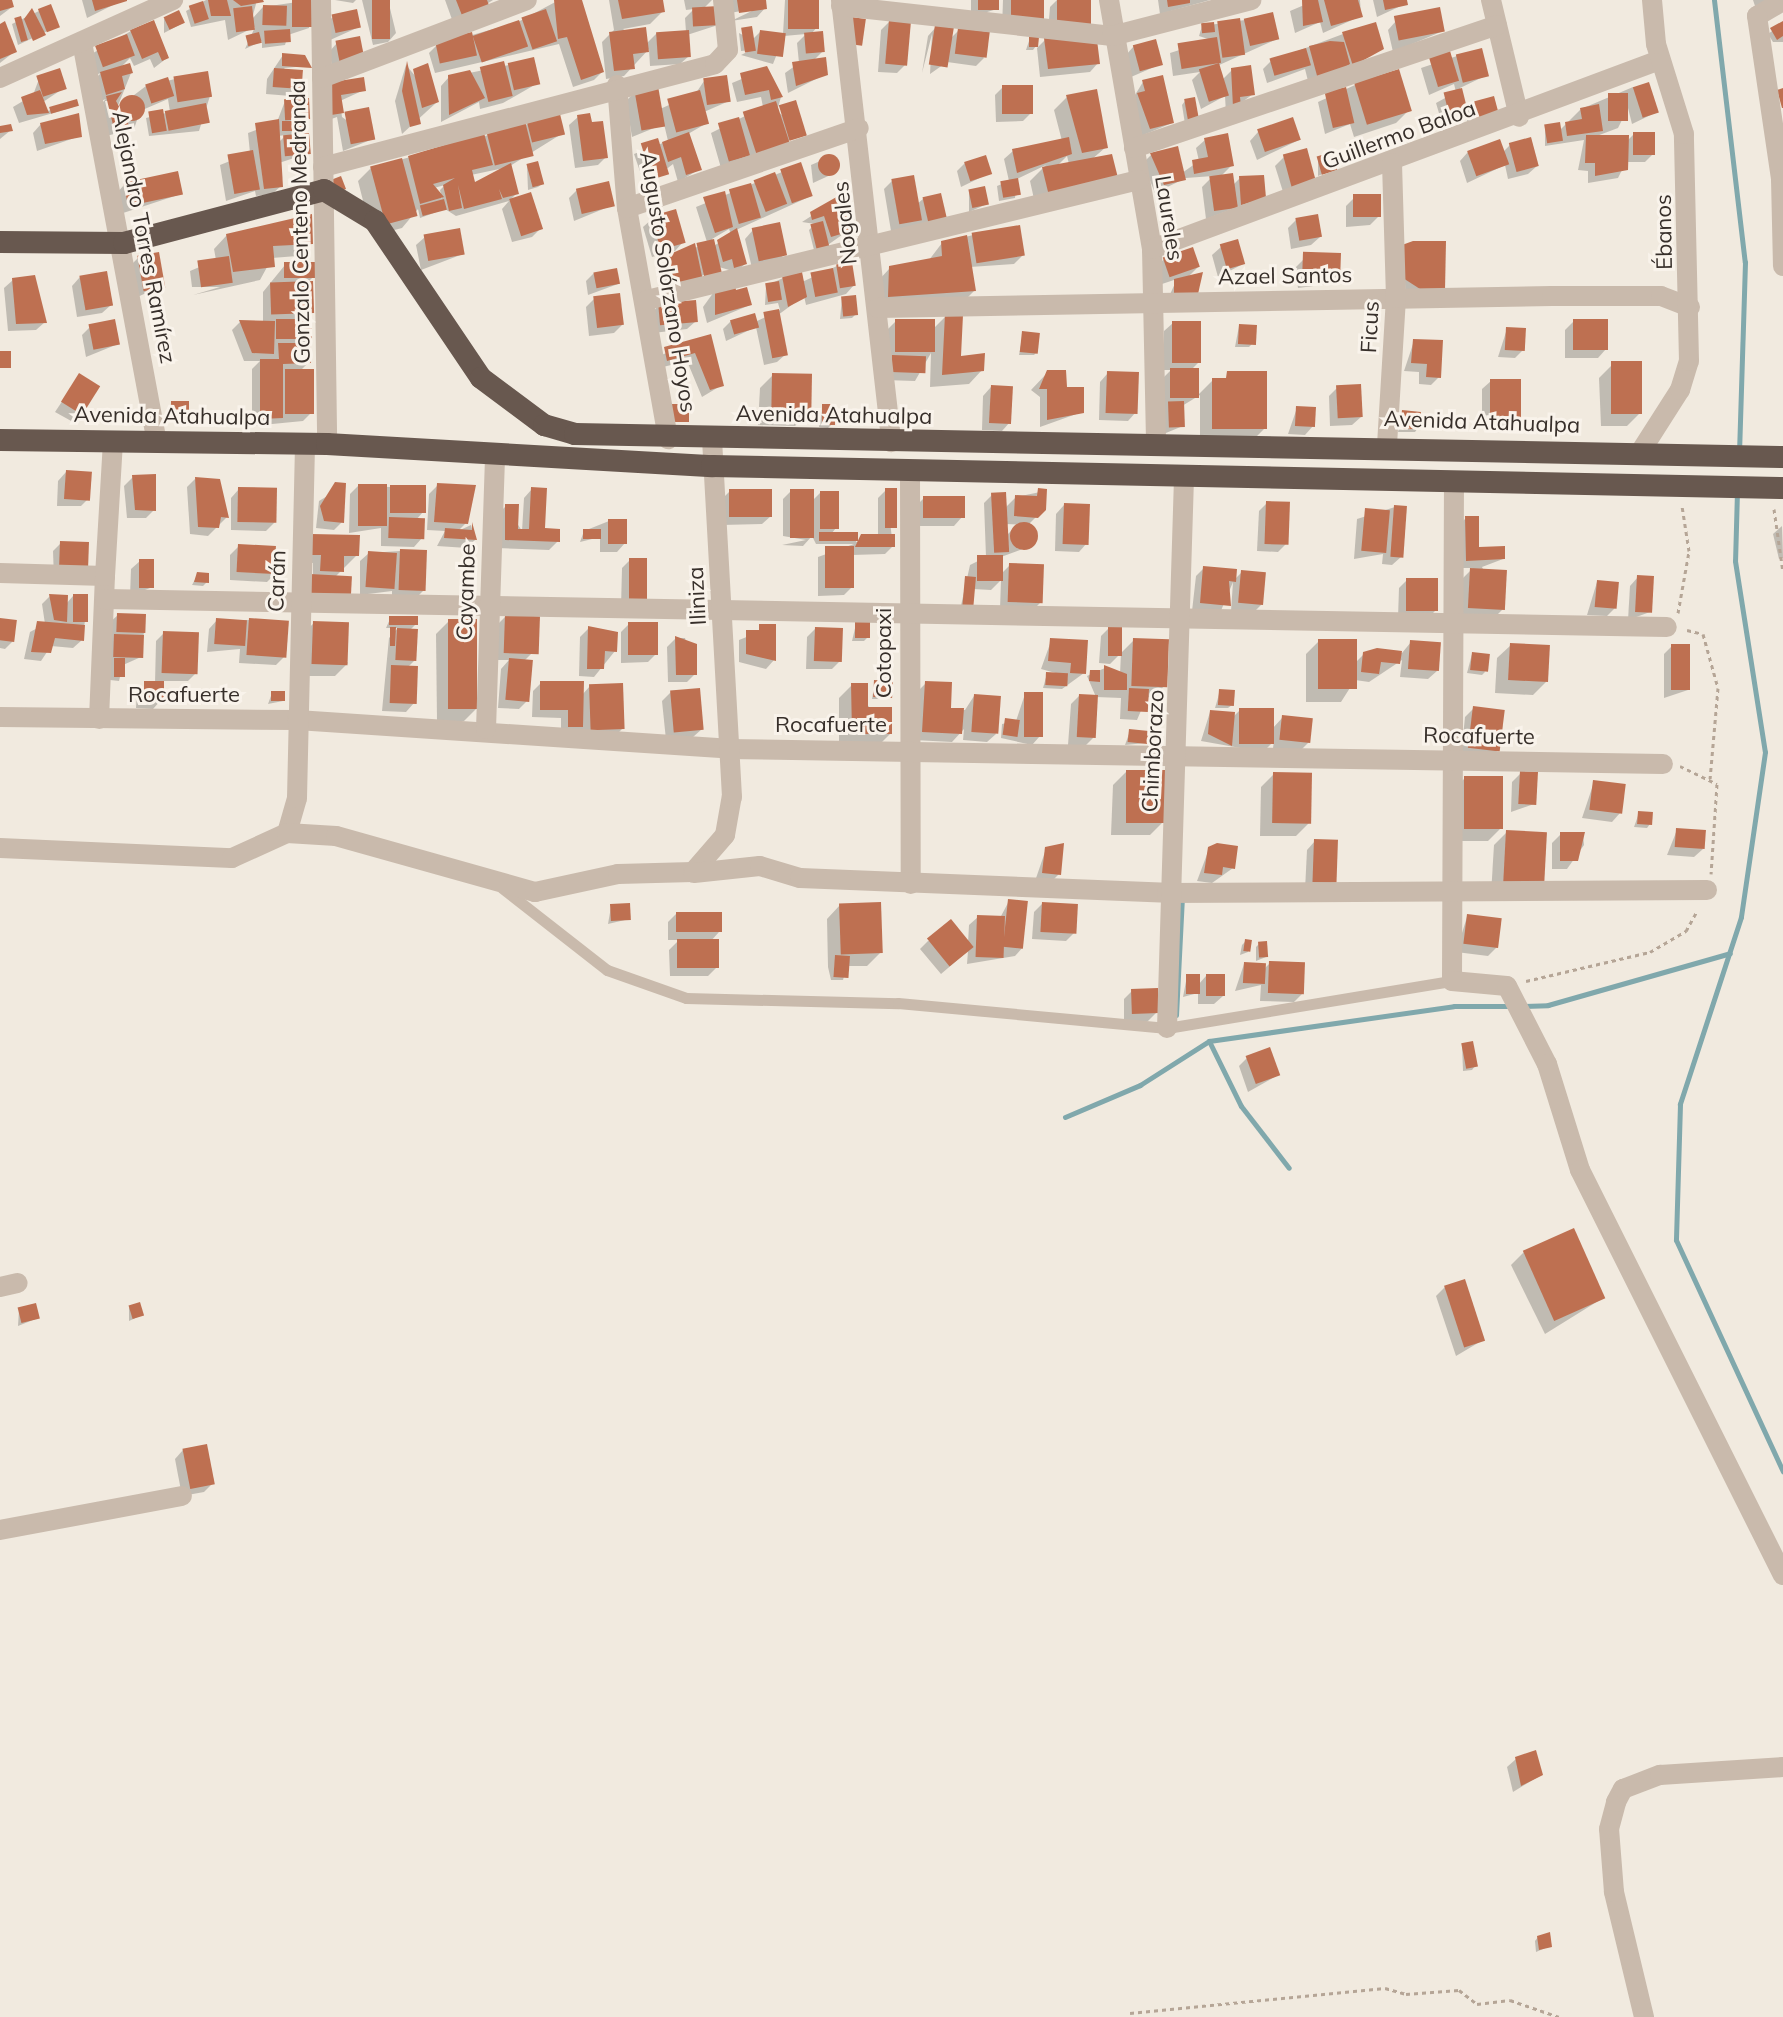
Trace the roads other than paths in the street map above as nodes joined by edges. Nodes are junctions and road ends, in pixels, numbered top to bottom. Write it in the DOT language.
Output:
graph roads {
  1 [pos="173,0"];
  2 [pos="321,0"];
  3 [pos="527,0"];
  4 [pos="723,0"];
  5 [pos="1109,0"];
  6 [pos="1251,0"];
  7 [pos="1491,0"];
  8 [pos="1652,0"];
  9 [pos="1783,1"];
  10 [pos="841,3"];
  11 [pos="1497,25"];
  12 [pos="1112,36"];
  13 [pos="82,42"];
  14 [pos="1660,60"];
  15 [pos="0,78"];
  16 [pos="322,78"];
  17 [pos="617,85"];
  18 [pos="1519,117"];
  19 [pos="859,128"];
  20 [pos="1134,148"];
  21 [pos="1392,163"];
  22 [pos="323,167"];
  23 [pos="1782,179"];
  24 [pos="1139,180"];
  25 [pos="324,190"];
  26 [pos="627,208"];
  27 [pos="0,242"];
  28 [pos="124,243"];
  29 [pos="872,247"];
  30 [pos="1152,249"];
  31 [pos="1783,266"];
  32 [pos="1396,298"];
  33 [pos="647,300"];
  34 [pos="1155,303"];
  35 [pos="1690,307"];
  36 [pos="878,308"];
  37 [pos="668,439"];
  38 [pos="0,440"];
  39 [pos="712,440"];
  40 [pos="113,442"];
  41 [pos="157,442"];
  42 [pos="891,442"];
  43 [pos="316,444"];
  44 [pos="1387,445"];
  45 [pos="1156,446"];
  46 [pos="1639,454"];
  47 [pos="495,457"];
  48 [pos="1776,457"];
  49 [pos="712,466"];
  50 [pos="910,470"];
  51 [pos="1184,477"];
  52 [pos="1454,481"];
  53 [pos="1772,488"];
  54 [pos="0,573"];
  55 [pos="105,576"];
  56 [pos="105,599"];
  57 [pos="300,604"];
  58 [pos="490,604"];
  59 [pos="722,607"];
  60 [pos="908,613"];
  61 [pos="1184,619"];
  62 [pos="1453,624"];
  63 [pos="1670,628"];
  64 [pos="0,717"];
  65 [pos="99,719"];
  66 [pos="297,720"];
  67 [pos="486,729"];
  68 [pos="728,749"];
  69 [pos="908,750"];
  70 [pos="1178,756"];
  71 [pos="1453,760"];
  72 [pos="1663,764"];
  73 [pos="287,833"];
  74 [pos="0,848"];
  75 [pos="682,875"];
  76 [pos="911,884"];
  77 [pos="497,885"];
  78 [pos="1707,890"];
  79 [pos="1167,893"];
  80 [pos="1452,893"];
  81 [pos="1452,981"];
  82 [pos="1167,1028"];
  83 [pos="182,1496"];
  84 [pos="0,1530"];
  85 [pos="1783,1575"];
  86 [pos="1783,1767"];
  87 [pos="1644,2017"];
  1 -- 13 [label="street"];
  2 -- 16 [label="street, Gonzalo Centeno Medranda"];
  3 -- 16 [label="street"];
  4 -- 17 [label="street"];
  5 -- 12 [label="street, Laureles"];
  6 -- 12 [label="street"];
  7 -- 11 [label="street"];
  8 -- 14 [label="street, Ébanos"];
  9 -- 23 [label="street"];
  10 -- 12 [label="street"];
  10 -- 19 [label="street, Nogales"];
  11 -- 18 [label="street"];
  11 -- 20 [label="street"];
  12 -- 20 [label="street, Laureles"];
  13 -- 15 [label="street"];
  13 -- 28 [label="street, Alejandro Torres Ramírez"];
  14 -- 18 [label="street, Guillermo Baloa"];
  14 -- 35 [label="street, Ébanos"];
  16 -- 22 [label="street, Gonzalo Centeno Medranda"];
  17 -- 22 [label="street"];
  17 -- 26 [label="street, Augusto Solórzano Hoyos"];
  18 -- 21 [label="street, Guillermo Baloa"];
  19 -- 26 [label="street"];
  19 -- 29 [label="street, Nogales"];
  20 -- 24 [label="street, Laureles"];
  21 -- 30 [label="street, Guillermo Baloa"];
  21 -- 32 [label="street, Ficus"];
  22 -- 25 [label="street, Gonzalo Centeno Medranda"];
  23 -- 31 [label="street"];
  24 -- 29 [label="street"];
  24 -- 30 [label="street, Laureles"];
  25 -- 28 [label="highway"];
  25 -- 37 [label="highway, Avenida Atahualpa"];
  25 -- 43 [label="street, Gonzalo Centeno Medranda"];
  26 -- 33 [label="street, Augusto Solórzano Hoyos"];
  27 -- 28 [label="highway"];
  28 -- 41 [label="street, Alejandro Torres Ramírez"];
  29 -- 33 [label="street"];
  29 -- 36 [label="street, Nogales"];
  30 -- 34 [label="street, Laureles"];
  32 -- 34 [label="street, Azael Santos"];
  32 -- 35 [label="street, Azael Santos"];
  32 -- 44 [label="street, Ficus"];
  33 -- 37 [label="street, Augusto Solórzano Hoyos"];
  34 -- 36 [label="street, Azael Santos"];
  34 -- 45 [label="street, Laureles"];
  35 -- 46 [label="street, Ébanos"];
  36 -- 42 [label="street, Nogales"];
  37 -- 39 [label="highway, Avenida Atahualpa"];
  38 -- 40 [label="highway, Avenida Atahualpa"];
  39 -- 42 [label="highway, Avenida Atahualpa"];
  39 -- 49 [label="street, Iliniza"];
  40 -- 41 [label="highway, Avenida Atahualpa"];
  40 -- 55 [label="street"];
  41 -- 43 [label="highway, Avenida Atahualpa"];
  42 -- 45 [label="highway, Avenida Atahualpa"];
  43 -- 47 [label="highway, Avenida Atahualpa"];
  43 -- 57 [label="street, Carán"];
  44 -- 45 [label="highway, Avenida Atahualpa"];
  44 -- 46 [label="highway, Avenida Atahualpa"];
  46 -- 48 [label="highway, Avenida Atahualpa"];
  47 -- 49 [label="highway, Avenida Atahualpa"];
  47 -- 58 [label="street, Cayambe"];
  49 -- 50 [label="highway, Avenida Atahualpa"];
  49 -- 59 [label="street, Iliniza"];
  50 -- 51 [label="highway, Avenida Atahualpa"];
  50 -- 60 [label="street, Cotopaxi"];
  51 -- 52 [label="highway, Avenida Atahualpa"];
  51 -- 61 [label="street, Chimborazo"];
  52 -- 53 [label="highway, Avenida Atahualpa"];
  52 -- 62 [label="street"];
  54 -- 55 [label="street"];
  55 -- 56 [label="street"];
  56 -- 57 [label="street"];
  56 -- 65 [label="street"];
  57 -- 58 [label="street"];
  57 -- 66 [label="street, Carán"];
  58 -- 59 [label="street"];
  58 -- 67 [label="street, Cayambe"];
  59 -- 60 [label="street"];
  59 -- 68 [label="street, Iliniza"];
  60 -- 61 [label="street"];
  60 -- 69 [label="street, Cotopaxi"];
  61 -- 62 [label="street"];
  61 -- 70 [label="street, Chimborazo"];
  62 -- 63 [label="street"];
  62 -- 71 [label="street"];
  64 -- 65 [label="street, Rocafuerte"];
  65 -- 66 [label="street, Rocafuerte"];
  66 -- 67 [label="street, Rocafuerte"];
  66 -- 73 [label="street, Carán"];
  67 -- 68 [label="street, Rocafuerte"];
  68 -- 69 [label="street, Rocafuerte"];
  68 -- 75 [label="street, Iliniza"];
  69 -- 70 [label="street, Rocafuerte"];
  69 -- 76 [label="street, Cotopaxi"];
  70 -- 71 [label="street, Rocafuerte"];
  70 -- 79 [label="street, Chimborazo"];
  71 -- 72 [label="street, Rocafuerte"];
  71 -- 80 [label="street"];
  73 -- 74 [label="street"];
  73 -- 77 [label="street"];
  75 -- 76 [label="street"];
  75 -- 77 [label="street"];
  76 -- 79 [label="street"];
  77 -- 82 [label="lane"];
  78 -- 80 [label="street"];
  79 -- 80 [label="street"];
  79 -- 82 [label="street, Chimborazo"];
  80 -- 81 [label="street"];
  81 -- 82 [label="lane"];
  81 -- 85 [label="street"];
  83 -- 84 [label="street"];
  86 -- 87 [label="street"];
}
